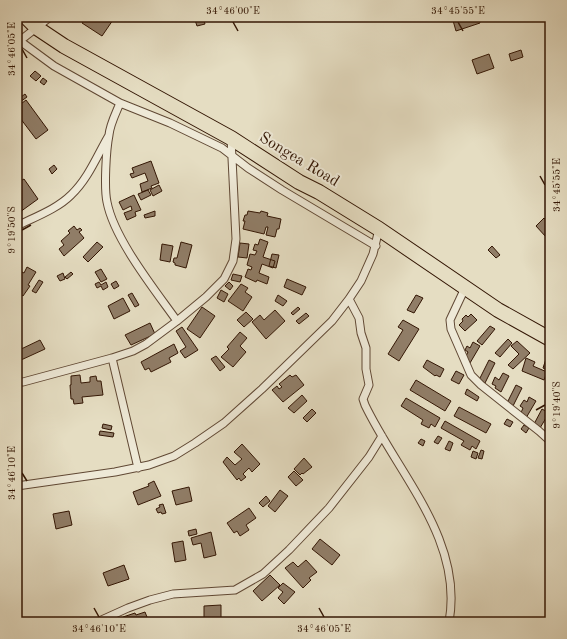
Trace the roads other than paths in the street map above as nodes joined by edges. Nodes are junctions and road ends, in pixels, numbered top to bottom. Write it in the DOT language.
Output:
graph roads {
  1 [pos="26,17"];
  2 [pos="50,17"];
  3 [pos="38,28"];
  4 [pos="18,42"];
  5 [pos="120,103"];
  6 [pos="109,135"];
  7 [pos="231,138"];
  8 [pos="232,155"];
  9 [pos="17,226"];
  10 [pos="379,229"];
  11 [pos="376,246"];
  12 [pos="465,288"];
  13 [pos="350,299"];
  14 [pos="176,321"];
  15 [pos="550,340"];
  16 [pos="112,358"];
  17 [pos="17,382"];
  18 [pos="382,436"];
  19 [pos="550,441"];
  20 [pos="138,468"];
  21 [pos="17,486"];
  22 [pos="97,622"];
  23 [pos="449,622"];
  1 -- 3 [label="highway, Songea Road"];
  2 -- 3 [label="street"];
  3 -- 4 [label="street"];
  3 -- 7 [label="highway, Songea Road"];
  4 -- 5 [label="street"];
  5 -- 6 [label="street"];
  5 -- 8 [label="street"];
  6 -- 9 [label="street"];
  6 -- 14 [label="street"];
  7 -- 8 [label="street"];
  7 -- 10 [label="highway, Songea Road"];
  8 -- 11 [label="street"];
  8 -- 14 [label="street"];
  10 -- 11 [label="street"];
  10 -- 12 [label="highway, Songea Road"];
  11 -- 13 [label="street"];
  12 -- 15 [label="highway, Songea Road"];
  12 -- 19 [label="street"];
  13 -- 18 [label="street"];
  13 -- 20 [label="street"];
  14 -- 16 [label="street"];
  16 -- 17 [label="street"];
  16 -- 20 [label="street"];
  18 -- 22 [label="street"];
  18 -- 23 [label="street"];
  20 -- 21 [label="street"];
}
